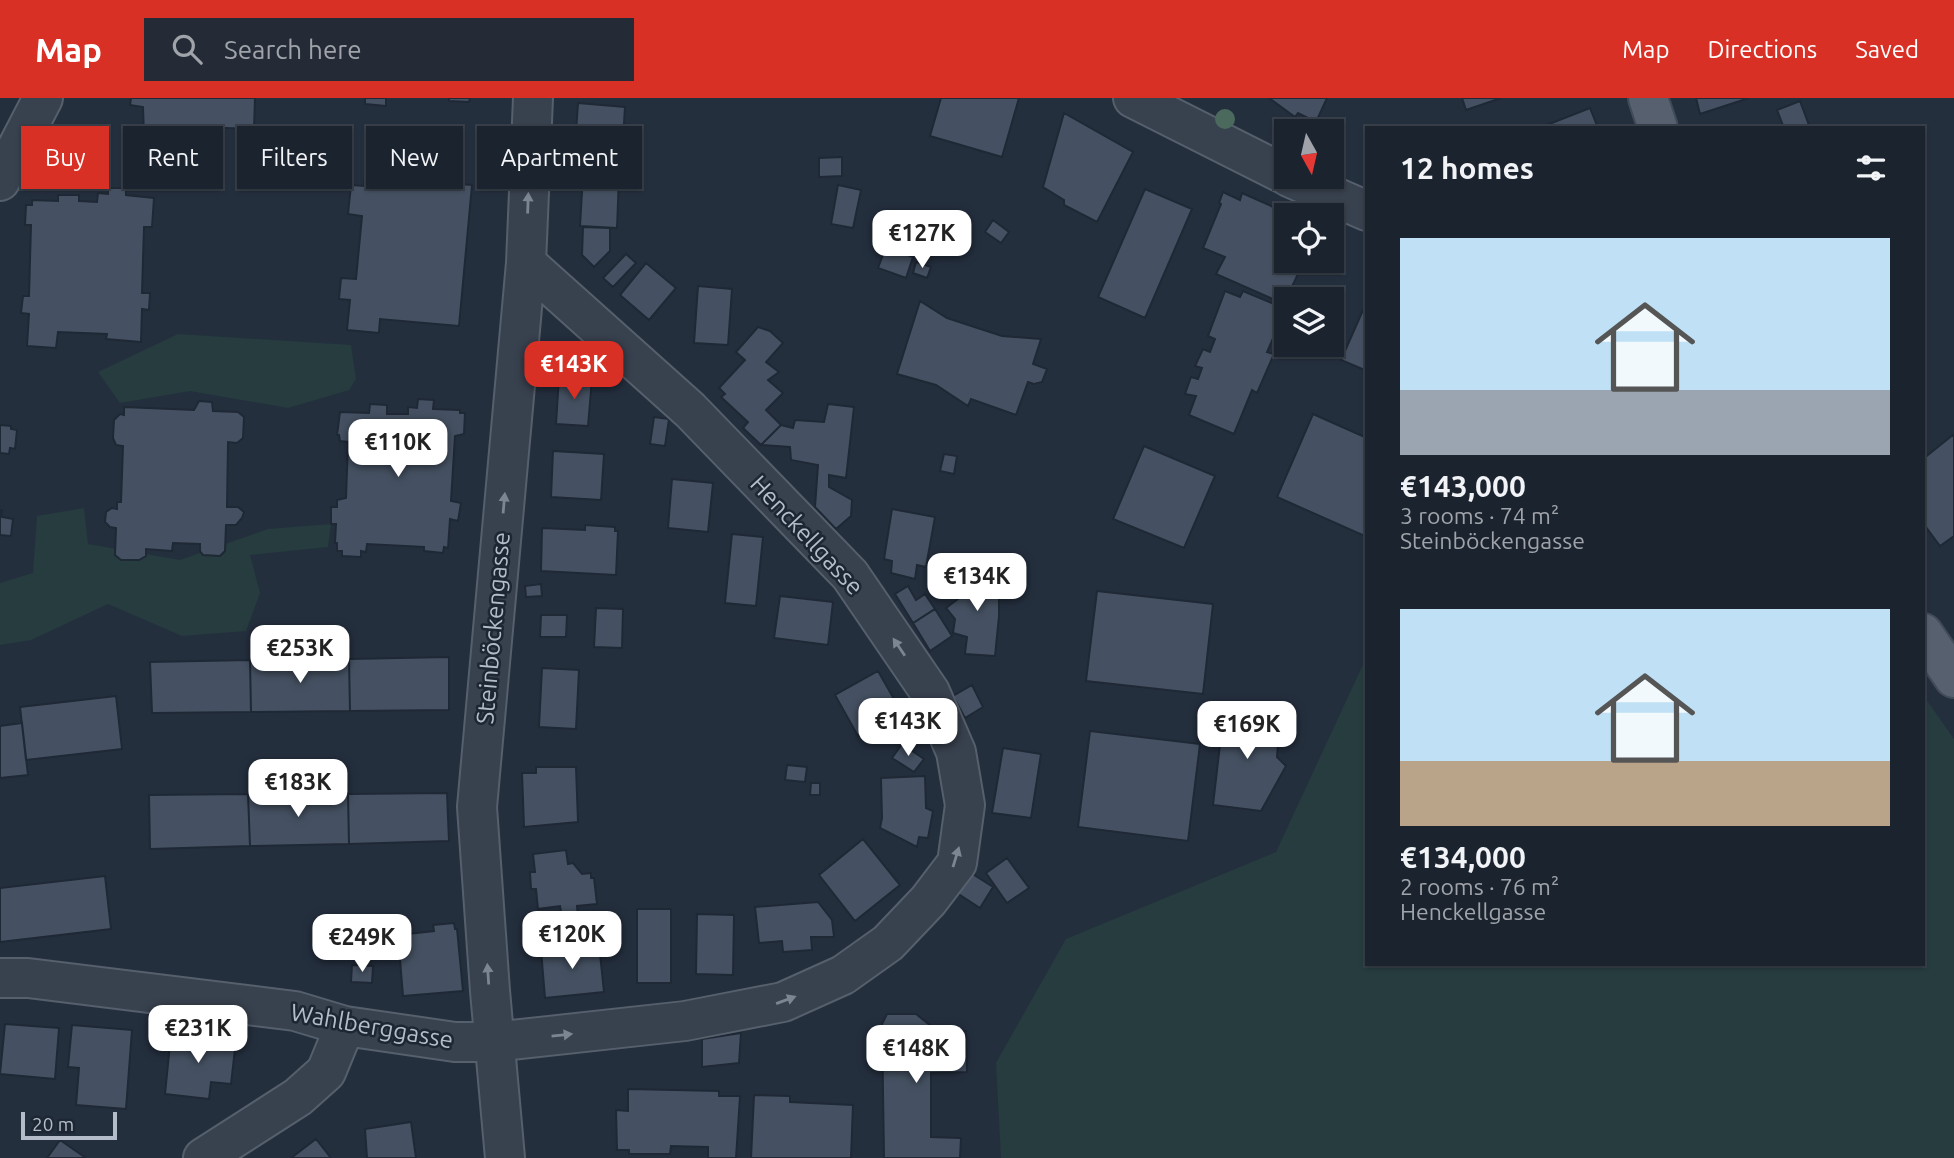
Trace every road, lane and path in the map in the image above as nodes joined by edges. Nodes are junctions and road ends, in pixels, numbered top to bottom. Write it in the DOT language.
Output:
graph roads {
  1 [pos="43,98"];
  2 [pos="533,98"];
  3 [pos="1648,98"];
  4 [pos="1138,100"];
  5 [pos="1657,126"];
  6 [pos="1274,169"];
  7 [pos="0,181"];
  8 [pos="1317,189"];
  9 [pos="1365,210"];
  10 [pos="526,263"];
  11 [pos="1925,636"];
  12 [pos="1954,678"];
  13 [pos="0,978"];
  14 [pos="345,1026"];
  15 [pos="494,1042"];
  16 [pos="202,1158"];
  17 [pos="505,1158"];
  1 -- 7 [label="street"];
  10 -- 2 [label="street, Steinböckengasse, one-way"];
  3 -- 5 [label="main road"];
  4 -- 6 [label="street"];
  8 -- 9 [label="street"];
  15 -- 10 [label="street, Steinböckengasse, one-way"];
  15 -- 10 [label="street, Henckellgasse, one-way"];
  11 -- 12 [label="main road"];
  13 -- 14 [label="street, Wahlberggasse"];
  14 -- 15 [label="street, Wahlberggasse"];
  14 -- 16 [label="street"];
  15 -- 17 [label="street, Steinböckengasse"];
}
